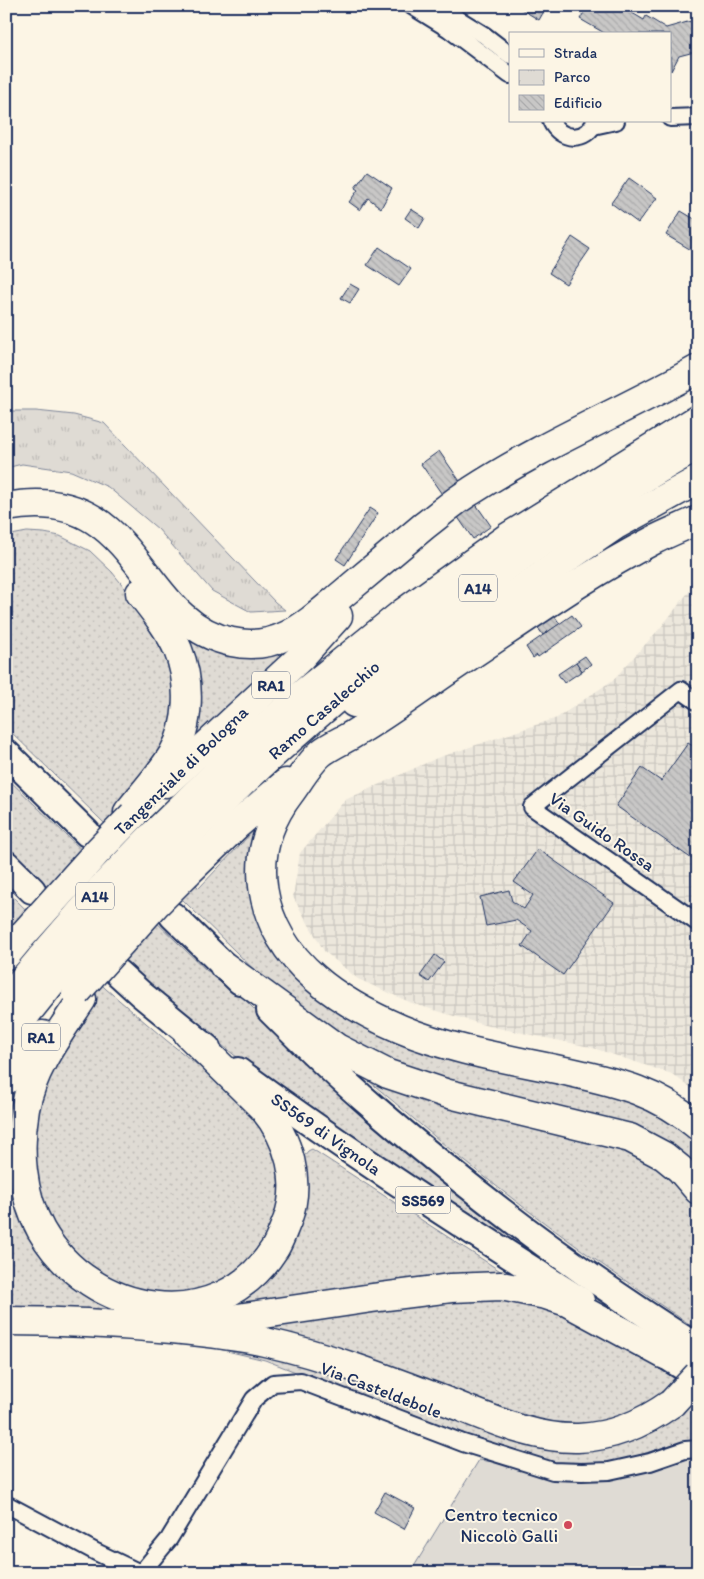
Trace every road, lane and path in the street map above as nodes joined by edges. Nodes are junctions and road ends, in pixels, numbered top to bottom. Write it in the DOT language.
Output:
graph roads {
  1 [pos="412,6"];
  2 [pos="437,6"];
  3 [pos="509,54"];
  4 [pos="509,75"];
  5 [pos="698,116"];
  6 [pos="672,118"];
  7 [pos="552,122"];
  8 [pos="594,123"];
  9 [pos="698,361"];
  10 [pos="698,369"];
  11 [pos="655,393"];
  12 [pos="698,401"];
  13 [pos="698,419"];
  14 [pos="698,446"];
  15 [pos="698,480"];
  16 [pos="6,507"];
  17 [pos="698,520"];
  18 [pos="6,526"];
  19 [pos="508,538"];
  20 [pos="400,546"];
  21 [pos="698,702"];
  22 [pos="275,753"];
  23 [pos="6,754"];
  24 [pos="320,754"];
  25 [pos="131,814"];
  26 [pos="92,843"];
  27 [pos="159,846"];
  28 [pos="6,864"];
  29 [pos="32,890"];
  30 [pos="173,916"];
  31 [pos="698,923"];
  32 [pos="14,946"];
  33 [pos="51,964"];
  34 [pos="224,966"];
  35 [pos="118,973"];
  36 [pos="79,996"];
  37 [pos="6,1000"];
  38 [pos="188,1034"];
  39 [pos="6,1039"];
  40 [pos="6,1080"];
  41 [pos="698,1126"];
  42 [pos="698,1190"];
  43 [pos="6,1321"];
  44 [pos="134,1325"];
  45 [pos="698,1348"];
  46 [pos="665,1355"];
  47 [pos="698,1375"];
  48 [pos="698,1449"];
  49 [pos="6,1504"];
  50 [pos="140,1573"];
  1 -- 4 [label="street"];
  2 -- 3 [label="street"];
  5 -- 6 [label="street"];
  7 -- 8 [label="street"];
  9 -- 11 [label="highway"];
  10 -- 11 [label="highway"];
  11 -- 20 [label="highway, RA1"];
  12 -- 19 [label="highway"];
  13 -- 19 [label="highway, Ramo Casalecchio / A14"];
  14 -- 22 [label="highway, Ramo Casalecchio / A14"];
  15 -- 22 [label="highway"];
  16 -- 20 [label="highway"];
  17 -- 24 [label="highway"];
  18 -- 25 [label="highway"];
  19 -- 27 [label="highway, Ramo Casalecchio / A14"];
  20 -- 25 [label="highway, Tangenziale di Bologna / RA1"];
  21 -- 31 [label="street, Via Guido Rossa"];
  22 -- 27 [label="highway, Ramo Casalecchio / A14"];
  23 -- 26 [label="highway"];
  24 -- 36 [label="highway, bridge"];
  24 -- 41 [label="highway"];
  25 -- 26 [label="highway, Tangenziale di Bologna / RA1, bridge"];
  26 -- 32 [label="highway, Tangenziale di Bologna / RA1, bridge"];
  27 -- 33 [label="highway, Ramo Casalecchio / A14, bridge"];
  28 -- 29 [label="highway"];
  30 -- 34 [label="highway, SS569"];
  33 -- 37 [label="highway, Ramo Casalecchio / A14"];
  33 -- 39 [label="highway, Ramo Casalecchio / A14"];
  34 -- 42 [label="highway"];
  34 -- 45 [label="highway, SS569"];
  35 -- 38 [label="highway, SS569 di Vignola / SS569"];
  36 -- 38 [label="highway"];
  36 -- 40 [label="highway, RA1"];
  38 -- 46 [label="highway, SS569 di Vignola / SS569"];
  43 -- 44 [label="highway"];
  44 -- 46 [label="highway"];
  44 -- 47 [label="highway, bridge"];
  46 -- 47 [label="highway, SS569 di Vignola / SS569"];
  48 -- 50 [label="street, Via Casteldebole"];
  49 -- 50 [label="street, Via Casteldebole"];
}
